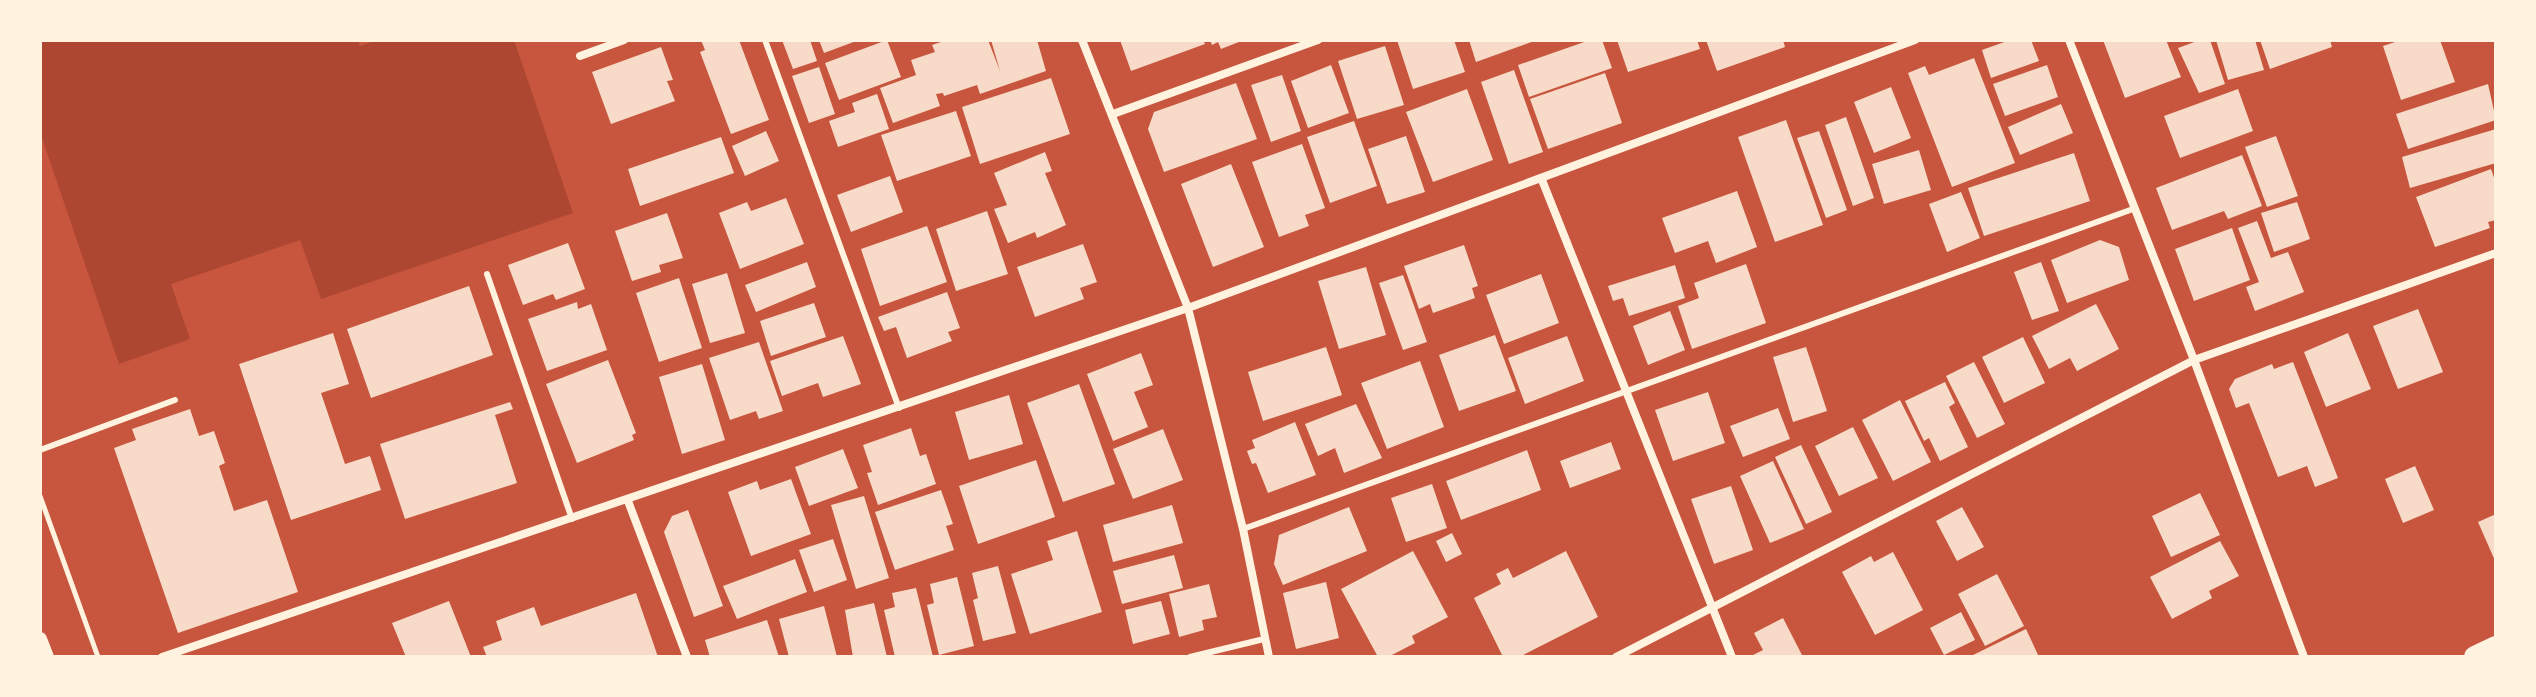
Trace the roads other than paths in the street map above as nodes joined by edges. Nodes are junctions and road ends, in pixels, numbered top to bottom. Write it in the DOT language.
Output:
graph roads {
  1 [pos="624,40"];
  2 [pos="765,40"];
  3 [pos="1082,40"];
  4 [pos="1318,40"];
  5 [pos="1915,40"];
  6 [pos="2069,40"];
  7 [pos="580,56"];
  8 [pos="1113,114"];
  9 [pos="1542,180"];
  10 [pos="2133,209"];
  11 [pos="2496,253"];
  12 [pos="487,274"];
  13 [pos="1188,308"];
  14 [pos="2194,360"];
  15 [pos="1626,391"];
  16 [pos="175,400"];
  17 [pos="899,408"];
  18 [pos="40,450"];
  19 [pos="628,501"];
  20 [pos="572,519"];
  21 [pos="1243,529"];
  22 [pos="1712,606"];
  23 [pos="40,639"];
  24 [pos="1264,639"];
  25 [pos="2496,647"];
  26 [pos="47,657"];
  27 [pos="162,657"];
  28 [pos="687,657"];
  29 [pos="1190,657"];
  30 [pos="1269,657"];
  31 [pos="1616,657"];
  32 [pos="1732,657"];
  33 [pos="2304,657"];
  34 [pos="2475,657"];
  1 -- 7 [label="street"];
  2 -- 17 [label="lane"];
  3 -- 8 [label="street"];
  4 -- 8 [label="street"];
  5 -- 9 [label="street"];
  6 -- 10 [label="street"];
  8 -- 13 [label="street"];
  9 -- 13 [label="street"];
  9 -- 15 [label="street"];
  10 -- 14 [label="street"];
  10 -- 15 [label="lane"];
  11 -- 14 [label="street"];
  12 -- 20 [label="lane"];
  13 -- 17 [label="street"];
  13 -- 21 [label="street"];
  14 -- 22 [label="street"];
  14 -- 33 [label="street"];
  15 -- 21 [label="lane"];
  15 -- 22 [label="street"];
  16 -- 18 [label="lane"];
  17 -- 19 [label="street"];
  19 -- 20 [label="street"];
  19 -- 28 [label="street"];
  20 -- 27 [label="street"];
  21 -- 24 [label="street"];
  22 -- 31 [label="street"];
  22 -- 32 [label="street"];
  23 -- 26 [label="street"];
  24 -- 29 [label="lane"];
  24 -- 30 [label="street"];
  25 -- 34 [label="highway"];
}
